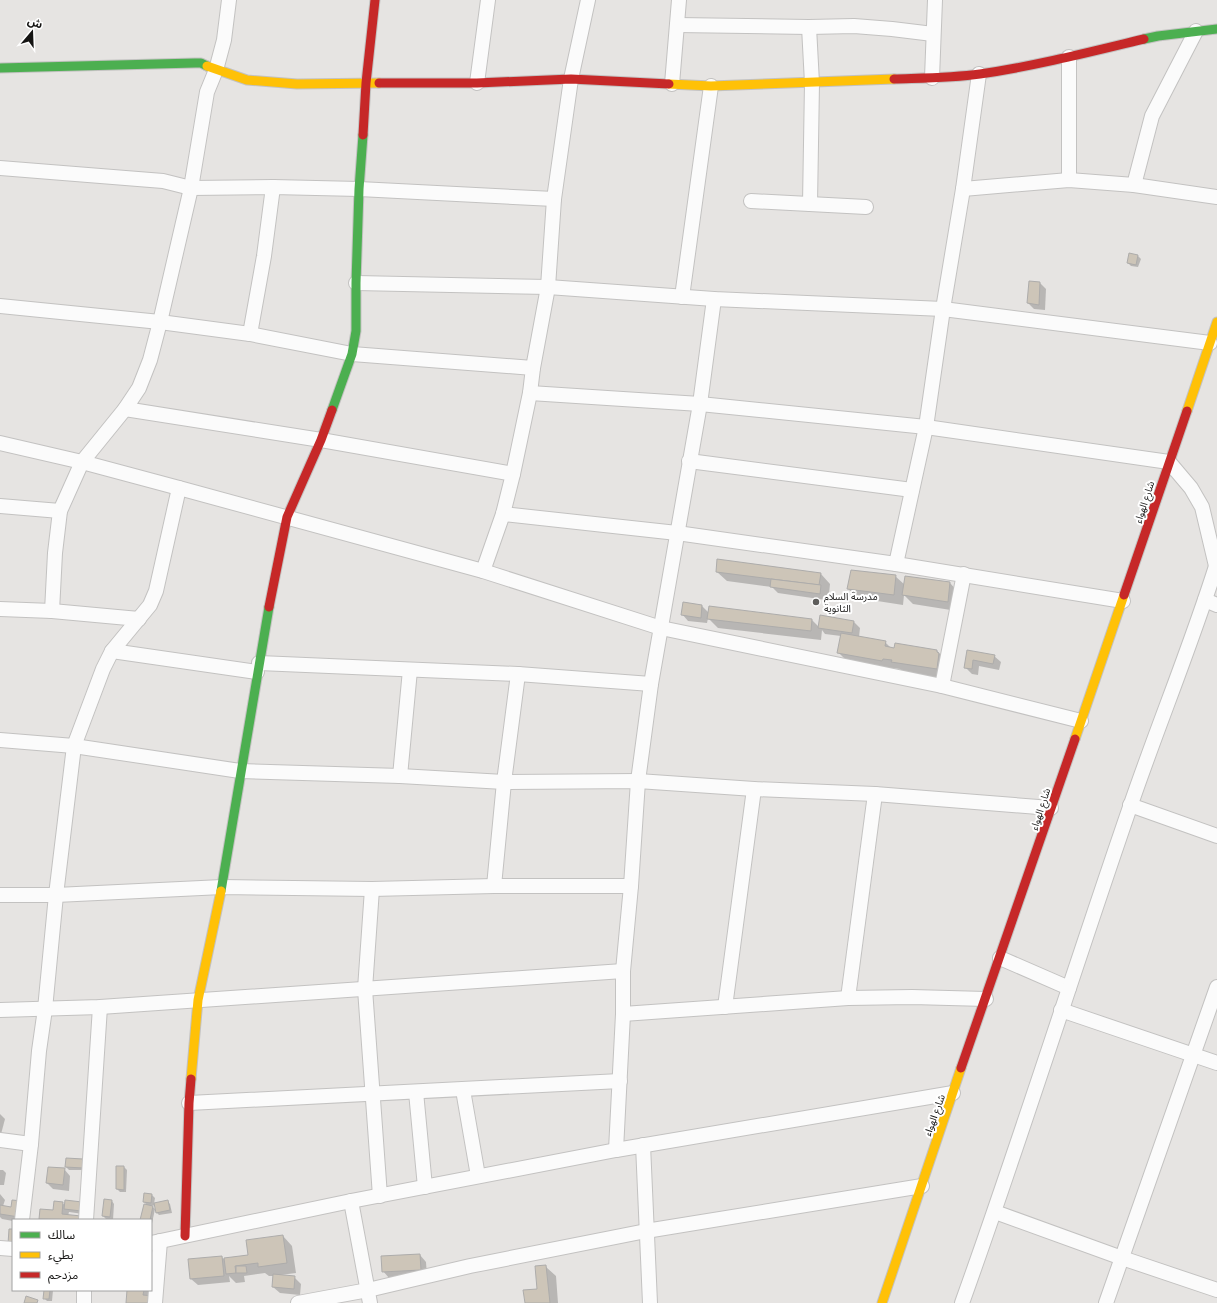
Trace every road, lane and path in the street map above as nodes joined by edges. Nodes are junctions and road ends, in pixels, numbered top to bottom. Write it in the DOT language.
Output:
graph roads {
  1 [pos="229,0"];
  2 [pos="375,0"];
  3 [pos="488,0"];
  4 [pos="588,0"];
  5 [pos="678,0"];
  6 [pos="935,0"];
  7 [pos="677,25"];
  8 [pos="810,27"];
  9 [pos="1217,29"];
  10 [pos="1196,31"];
  11 [pos="933,34"];
  12 [pos="1069,56"];
  13 [pos="0,68"];
  14 [pos="216,70"];
  15 [pos="979,74"];
  16 [pos="932,78"];
  17 [pos="571,79"];
  18 [pos="366,83"];
  19 [pos="477,83"];
  20 [pos="812,83"];
  21 [pos="672,84"];
  22 [pos="711,86"];
  23 [pos="0,168"];
  24 [pos="1069,180"];
  25 [pos="1134,185"];
  26 [pos="272,187"];
  27 [pos="191,188"];
  28 [pos="359,189"];
  29 [pos="963,189"];
  30 [pos="1217,197"];
  31 [pos="554,199"];
  32 [pos="751,201"];
  33 [pos="810,204"];
  34 [pos="866,207"];
  35 [pos="356,283"];
  36 [pos="548,287"];
  37 [pos="682,296"];
  38 [pos="714,299"];
  39 [pos="0,306"];
  40 [pos="943,309"];
  41 [pos="160,322"];
  42 [pos="1217,322"];
  43 [pos="250,334"];
  44 [pos="1210,343"];
  45 [pos="352,354"];
  46 [pos="533,368"];
  47 [pos="530,393"];
  48 [pos="700,404"];
  49 [pos="124,409"];
  50 [pos="926,427"];
  51 [pos="321,440"];
  52 [pos="0,443"];
  53 [pos="689,461"];
  54 [pos="82,462"];
  55 [pos="1169,462"];
  56 [pos="513,474"];
  57 [pos="179,488"];
  58 [pos="912,490"];
  59 [pos="0,506"];
  60 [pos="60,511"];
  61 [pos="503,514"];
  62 [pos="287,517"];
  63 [pos="676,533"];
  64 [pos="896,564"];
  65 [pos="1216,565"];
  66 [pos="483,571"];
  67 [pos="964,574"];
  68 [pos="1122,601"];
  69 [pos="1211,602"];
  70 [pos="0,609"];
  71 [pos="52,611"];
  72 [pos="139,618"];
  73 [pos="662,628"];
  74 [pos="112,651"];
  75 [pos="258,668"];
  76 [pos="410,670"];
  77 [pos="518,674"];
  78 [pos="651,684"];
  79 [pos="942,686"];
  80 [pos="1081,721"];
  81 [pos="0,740"];
  82 [pos="74,746"];
  83 [pos="240,771"];
  84 [pos="400,776"];
  85 [pos="638,781"];
  86 [pos="504,782"];
  87 [pos="754,789"];
  88 [pos="875,794"];
  89 [pos="1130,805"];
  90 [pos="1051,808"];
  91 [pos="1217,836"];
  92 [pos="494,886"];
  93 [pos="631,886"];
  94 [pos="222,887"];
  95 [pos="372,889"];
  96 [pos="56,894"];
  97 [pos="0,895"];
  98 [pos="1000,958"];
  99 [pos="623,971"];
  100 [pos="1217,987"];
  101 [pos="1069,988"];
  102 [pos="365,989"];
  103 [pos="848,998"];
  104 [pos="986,999"];
  105 [pos="198,1000"];
  106 [pos="100,1007"];
  107 [pos="725,1007"];
  108 [pos="45,1009"];
  109 [pos="0,1010"];
  110 [pos="1061,1010"];
  111 [pos="623,1014"];
  112 [pos="1193,1055"];
  113 [pos="1217,1063"];
  114 [pos="620,1081"];
  115 [pos="463,1090"];
  116 [pos="416,1092"];
  117 [pos="953,1093"];
  118 [pos="372,1094"];
  119 [pos="190,1103"];
  120 [pos="0,1140"];
  121 [pos="31,1144"];
  122 [pos="643,1146"];
  123 [pos="616,1150"];
  124 [pos="478,1176"];
  125 [pos="922,1186"];
  126 [pos="425,1187"];
  127 [pos="380,1196"];
  128 [pos="351,1201"];
  129 [pos="995,1212"];
  130 [pos="22,1219"];
  131 [pos="86,1219"];
  132 [pos="646,1231"];
  133 [pos="185,1236"];
  134 [pos="156,1242"];
  135 [pos="0,1248"];
  136 [pos="12,1249"];
  137 [pos="1122,1258"];
  138 [pos="1217,1290"];
  139 [pos="84,1291"];
  140 [pos="369,1296"];
  141 [pos="84,1303"];
  142 [pos="155,1303"];
  143 [pos="298,1303"];
  144 [pos="650,1303"];
  145 [pos="882,1303"];
  146 [pos="962,1303"];
  147 [pos="1106,1303"];
  1 -- 14 [label="street"];
  2 -- 18 [label="street"];
  3 -- 19 [label="street"];
  4 -- 17 [label="street"];
  5 -- 7 [label="street"];
  6 -- 11 [label="street"];
  7 -- 8 [label="street"];
  7 -- 21 [label="street"];
  8 -- 11 [label="street"];
  8 -- 20 [label="street"];
  9 -- 10 [label="street"];
  10 -- 12 [label="street"];
  10 -- 25 [label="street"];
  11 -- 16 [label="street"];
  12 -- 15 [label="street"];
  12 -- 24 [label="street"];
  13 -- 14 [label="street"];
  14 -- 18 [label="street"];
  14 -- 27 [label="street"];
  15 -- 16 [label="street"];
  15 -- 29 [label="street"];
  16 -- 20 [label="street"];
  17 -- 19 [label="street"];
  17 -- 21 [label="street"];
  17 -- 31 [label="street"];
  18 -- 19 [label="street"];
  18 -- 28 [label="street"];
  20 -- 22 [label="street"];
  20 -- 33 [label="street"];
  21 -- 22 [label="street"];
  22 -- 37 [label="street"];
  23 -- 27 [label="street"];
  24 -- 25 [label="street"];
  24 -- 29 [label="street"];
  25 -- 30 [label="street"];
  26 -- 27 [label="street"];
  26 -- 28 [label="street"];
  26 -- 43 [label="street"];
  27 -- 41 [label="street"];
  28 -- 31 [label="street"];
  28 -- 35 [label="street"];
  29 -- 40 [label="street"];
  31 -- 36 [label="street"];
  32 -- 33 [label="street"];
  33 -- 34 [label="street"];
  35 -- 36 [label="street"];
  35 -- 45 [label="street"];
  36 -- 37 [label="street"];
  36 -- 46 [label="street"];
  37 -- 38 [label="street"];
  38 -- 40 [label="street"];
  38 -- 48 [label="street"];
  39 -- 41 [label="street"];
  40 -- 44 [label="street"];
  40 -- 50 [label="street"];
  41 -- 43 [label="street"];
  41 -- 49 [label="street"];
  42 -- 44 [label="street, شارع الهواء"];
  43 -- 45 [label="street"];
  44 -- 55 [label="street, شارع الهواء"];
  45 -- 46 [label="street"];
  45 -- 51 [label="street"];
  46 -- 47 [label="street"];
  47 -- 48 [label="street"];
  47 -- 56 [label="street"];
  48 -- 50 [label="street"];
  48 -- 53 [label="street"];
  49 -- 51 [label="street"];
  49 -- 54 [label="street"];
  50 -- 55 [label="street"];
  50 -- 58 [label="street"];
  51 -- 56 [label="street"];
  51 -- 62 [label="street"];
  52 -- 54 [label="street"];
  53 -- 58 [label="street"];
  53 -- 63 [label="street"];
  54 -- 57 [label="street"];
  54 -- 60 [label="street"];
  55 -- 65 [label="street"];
  55 -- 68 [label="street, شارع الهواء"];
  56 -- 61 [label="street"];
  57 -- 62 [label="street"];
  57 -- 72 [label="street"];
  58 -- 64 [label="street"];
  59 -- 60 [label="street"];
  60 -- 71 [label="street"];
  61 -- 63 [label="street"];
  61 -- 66 [label="street"];
  62 -- 66 [label="street"];
  62 -- 75 [label="street"];
  63 -- 64 [label="street"];
  63 -- 73 [label="street"];
  64 -- 67 [label="street"];
  65 -- 69 [label="street"];
  66 -- 73 [label="street"];
  67 -- 68 [label="street"];
  67 -- 79 [label="street"];
  68 -- 80 [label="street, شارع الهواء"];
  69 -- 89 [label="street"];
  70 -- 71 [label="street"];
  71 -- 72 [label="street"];
  72 -- 74 [label="street"];
  73 -- 78 [label="street"];
  73 -- 79 [label="street"];
  74 -- 75 [label="street"];
  74 -- 82 [label="street"];
  75 -- 76 [label="street"];
  75 -- 83 [label="street"];
  76 -- 77 [label="street"];
  76 -- 84 [label="street"];
  77 -- 78 [label="street"];
  77 -- 86 [label="street"];
  78 -- 85 [label="street"];
  79 -- 80 [label="street"];
  80 -- 90 [label="street, شارع الهواء"];
  81 -- 82 [label="street"];
  82 -- 83 [label="street"];
  82 -- 96 [label="street"];
  83 -- 84 [label="street"];
  83 -- 94 [label="street"];
  84 -- 86 [label="street"];
  85 -- 86 [label="street"];
  85 -- 87 [label="street"];
  85 -- 93 [label="street"];
  86 -- 92 [label="street"];
  87 -- 88 [label="street"];
  87 -- 107 [label="street"];
  88 -- 90 [label="street"];
  88 -- 103 [label="street"];
  89 -- 91 [label="street"];
  89 -- 101 [label="street"];
  90 -- 98 [label="street, شارع الهواء"];
  92 -- 93 [label="street"];
  92 -- 95 [label="street"];
  93 -- 99 [label="street"];
  94 -- 95 [label="street"];
  94 -- 96 [label="street"];
  94 -- 105 [label="street"];
  95 -- 102 [label="street"];
  96 -- 97 [label="street"];
  96 -- 108 [label="street"];
  98 -- 101 [label="street"];
  98 -- 104 [label="street, شارع الهواء"];
  99 -- 102 [label="street"];
  99 -- 111 [label="street"];
  100 -- 112 [label="street"];
  101 -- 110 [label="street"];
  102 -- 105 [label="street"];
  102 -- 118 [label="street"];
  103 -- 104 [label="street"];
  103 -- 107 [label="street"];
  104 -- 117 [label="street, شارع الهواء"];
  105 -- 106 [label="street"];
  105 -- 119 [label="street"];
  106 -- 108 [label="street"];
  106 -- 131 [label="street"];
  107 -- 111 [label="street"];
  108 -- 109 [label="street"];
  108 -- 121 [label="street"];
  110 -- 112 [label="street"];
  110 -- 129 [label="street"];
  111 -- 114 [label="street"];
  112 -- 113 [label="street"];
  112 -- 137 [label="street"];
  114 -- 115 [label="street"];
  114 -- 123 [label="street"];
  115 -- 116 [label="street"];
  115 -- 124 [label="street"];
  116 -- 118 [label="street"];
  116 -- 126 [label="street"];
  117 -- 122 [label="street"];
  117 -- 125 [label="street, شارع الهواء"];
  118 -- 119 [label="street"];
  118 -- 127 [label="street"];
  119 -- 133 [label="street"];
  120 -- 121 [label="street"];
  121 -- 130 [label="street"];
  122 -- 123 [label="street"];
  122 -- 132 [label="street"];
  123 -- 124 [label="street"];
  124 -- 126 [label="street"];
  125 -- 132 [label="street"];
  125 -- 145 [label="street, شارع الهواء"];
  126 -- 127 [label="street"];
  127 -- 128 [label="street"];
  128 -- 133 [label="street"];
  128 -- 140 [label="street"];
  129 -- 137 [label="street"];
  129 -- 146 [label="street"];
  132 -- 140 [label="street"];
  132 -- 144 [label="street"];
  133 -- 134 [label="street"];
  134 -- 142 [label="street"];
  135 -- 136 [label="street"];
  137 -- 138 [label="street"];
  137 -- 147 [label="street"];
  139 -- 141 [label="street"];
  140 -- 143 [label="street"];
}
